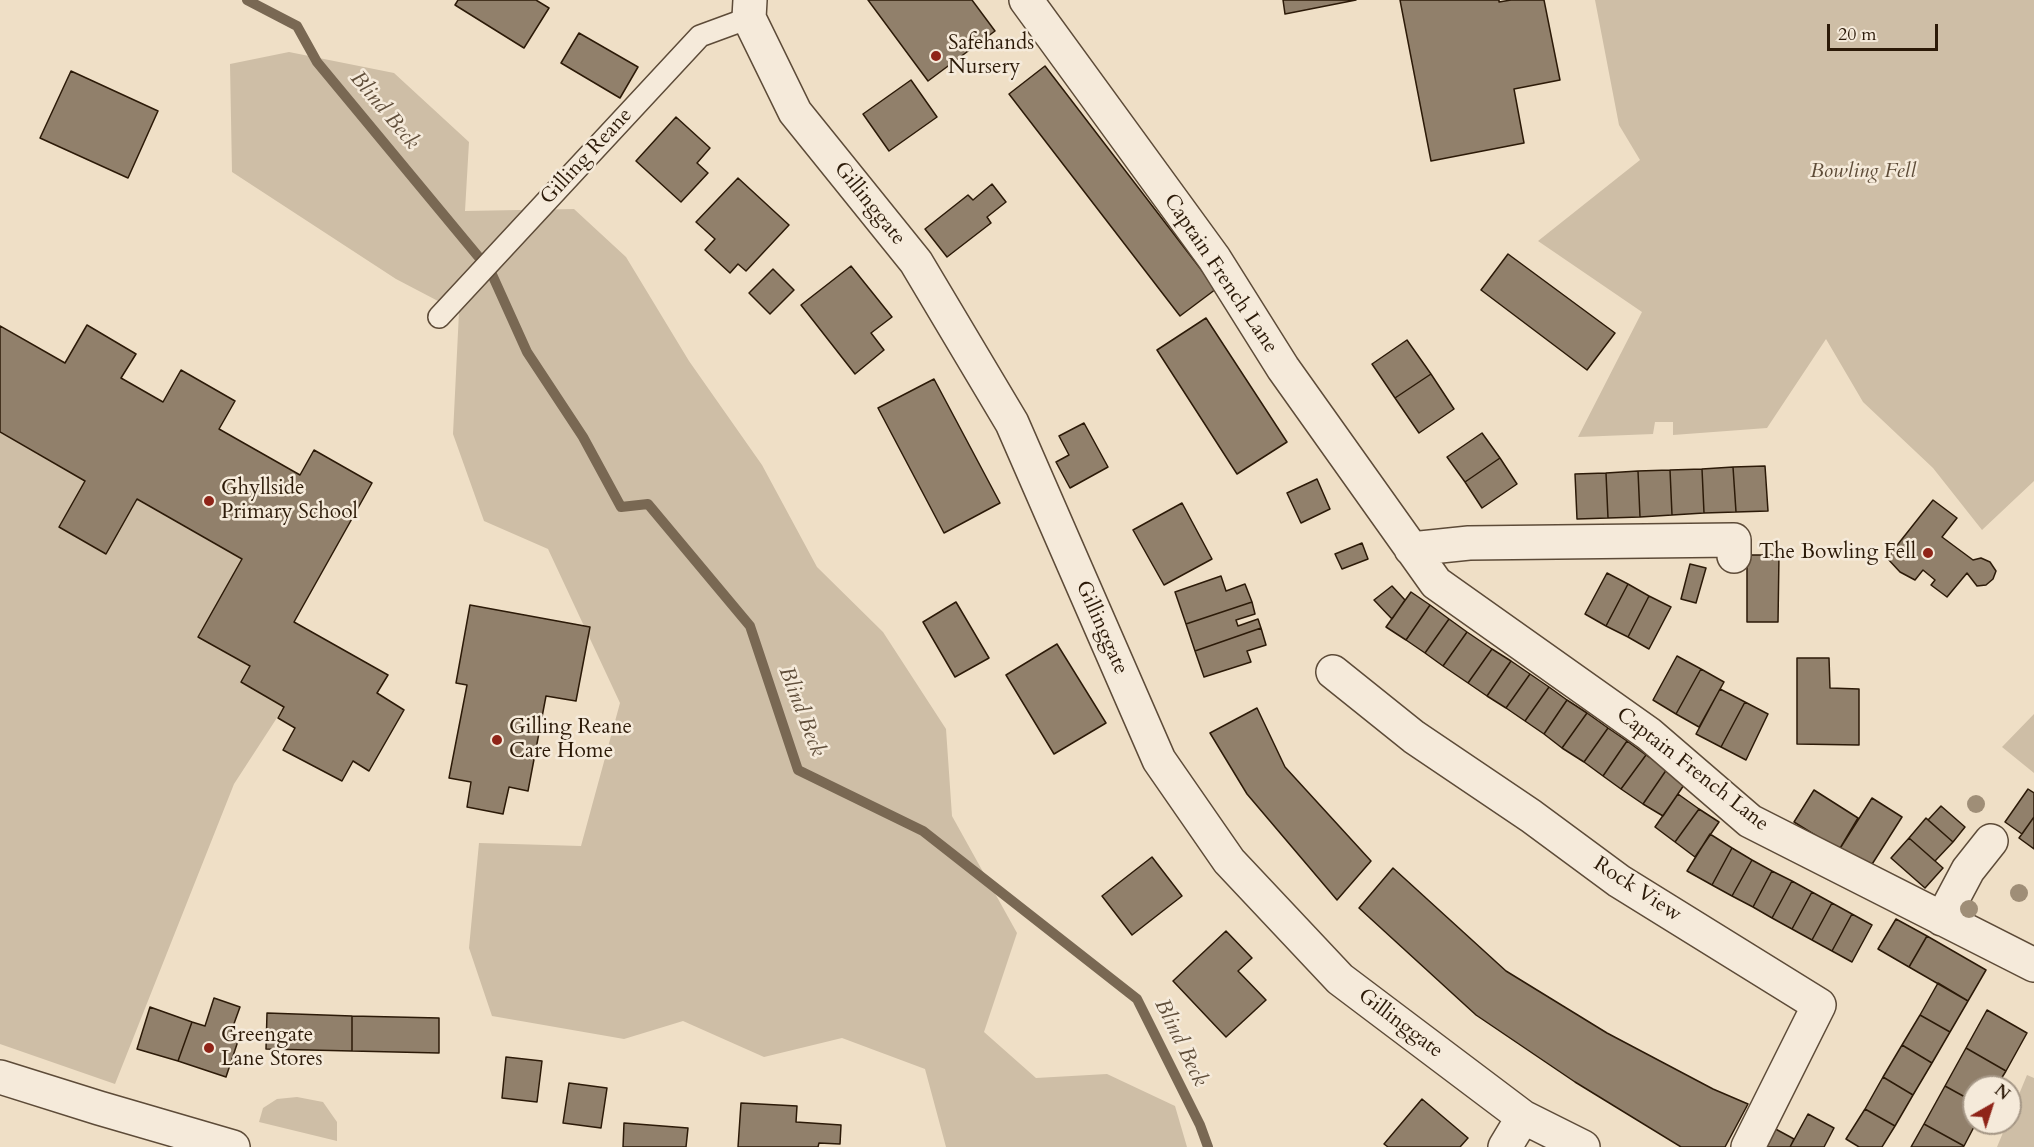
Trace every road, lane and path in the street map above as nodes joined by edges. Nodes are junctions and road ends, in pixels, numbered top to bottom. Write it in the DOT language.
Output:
graph roads {
  1 [pos="1026,0"];
  2 [pos="750,9"];
  3 [pos="439,316"];
  4 [pos="1411,549"];
  5 [pos="1734,556"];
  6 [pos="1333,672"];
  7 [pos="1991,842"];
  8 [pos="1942,919"];
  9 [pos="2034,965"];
  10 [pos="0,1077"];
  11 [pos="1523,1117"];
  12 [pos="216,1145"];
  13 [pos="1505,1147"];
  14 [pos="1584,1147"];
  15 [pos="1748,1147"];
  1 -- 4 [label="street, Captain French Lane"];
  2 -- 3 [label="lane, Gilling Reane"];
  2 -- 11 [label="street, Gillinggate"];
  4 -- 5 [label="street"];
  4 -- 8 [label="street, Captain French Lane"];
  6 -- 15 [label="street, Rock View"];
  7 -- 8 [label="street"];
  8 -- 9 [label="street, Captain French Lane"];
  10 -- 12 [label="street"];
  11 -- 13 [label="street"];
  11 -- 14 [label="street, Gillinggate"];
}
